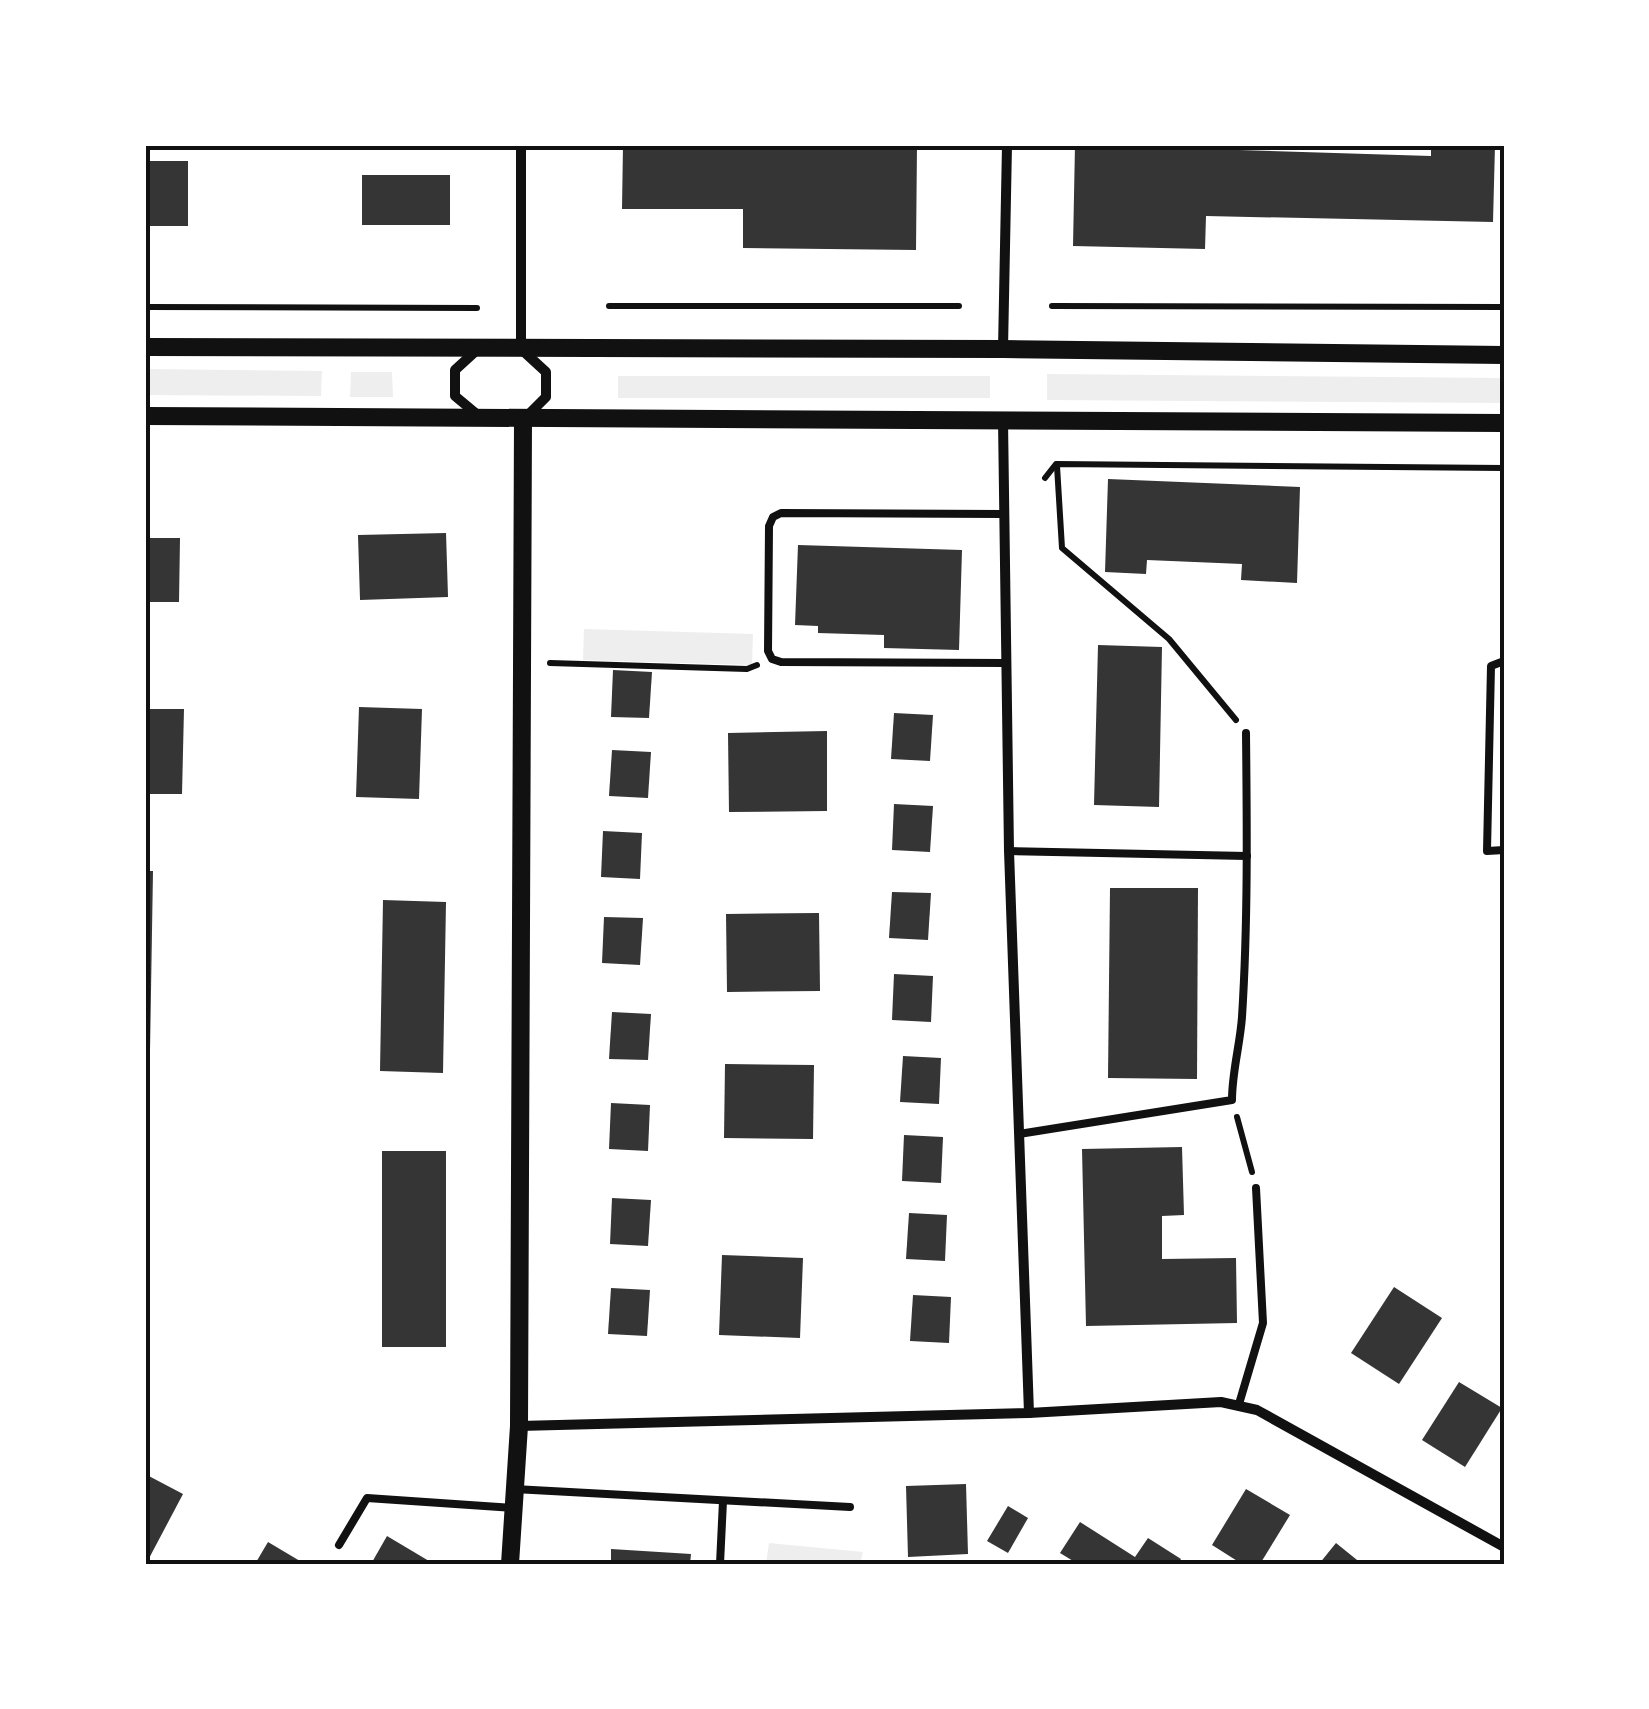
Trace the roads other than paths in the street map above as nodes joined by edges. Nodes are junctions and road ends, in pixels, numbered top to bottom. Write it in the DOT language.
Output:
graph roads {
  1 [pos="520,145"];
  2 [pos="1007,145"];
  3 [pos="145,348"];
  4 [pos="479,349"];
  5 [pos="520,349"];
  6 [pos="1003,349"];
  7 [pos="1504,355"];
  8 [pos="145,416"];
  9 [pos="483,419"];
  10 [pos="523,420"];
  11 [pos="1002,420"];
  12 [pos="1504,423"];
  13 [pos="1002,514"];
  14 [pos="1504,661"];
  15 [pos="1006,664"];
  16 [pos="1246,733"];
  17 [pos="1504,850"];
  18 [pos="1009,852"];
  19 [pos="1247,856"];
  20 [pos="1019,1134"];
  21 [pos="1256,1188"];
  22 [pos="1239,1404"];
  23 [pos="1029,1413"];
  24 [pos="519,1426"];
  25 [pos="514,1498"];
  26 [pos="723,1501"];
  27 [pos="850,1507"];
  28 [pos="338,1544"];
  29 [pos="1504,1548"];
  30 [pos="510,1564"];
  31 [pos="720,1564"];
  1 -- 5 [label="street"];
  2 -- 6 [label="street"];
  3 -- 4 [label="street"];
  4 -- 5 [label="street"];
  4 -- 9 [label="street"];
  5 -- 6 [label="street"];
  5 -- 10 [label="street"];
  6 -- 7 [label="street"];
  8 -- 9 [label="street"];
  9 -- 10 [label="street"];
  10 -- 11 [label="street"];
  10 -- 24 [label="street"];
  11 -- 12 [label="street"];
  11 -- 13 [label="street"];
  13 -- 15 [label="street"];
  13 -- 15 [label="lane"];
  14 -- 17 [label="lane"];
  15 -- 18 [label="street"];
  16 -- 19 [label="lane"];
  18 -- 19 [label="lane"];
  18 -- 20 [label="street"];
  19 -- 20 [label="lane"];
  20 -- 23 [label="street"];
  21 -- 22 [label="lane"];
  22 -- 23 [label="street"];
  22 -- 29 [label="street"];
  23 -- 24 [label="street"];
  24 -- 25 [label="street"];
  25 -- 26 [label="lane"];
  25 -- 28 [label="lane"];
  25 -- 30 [label="street"];
  26 -- 27 [label="lane"];
  26 -- 31 [label="lane"];
}
